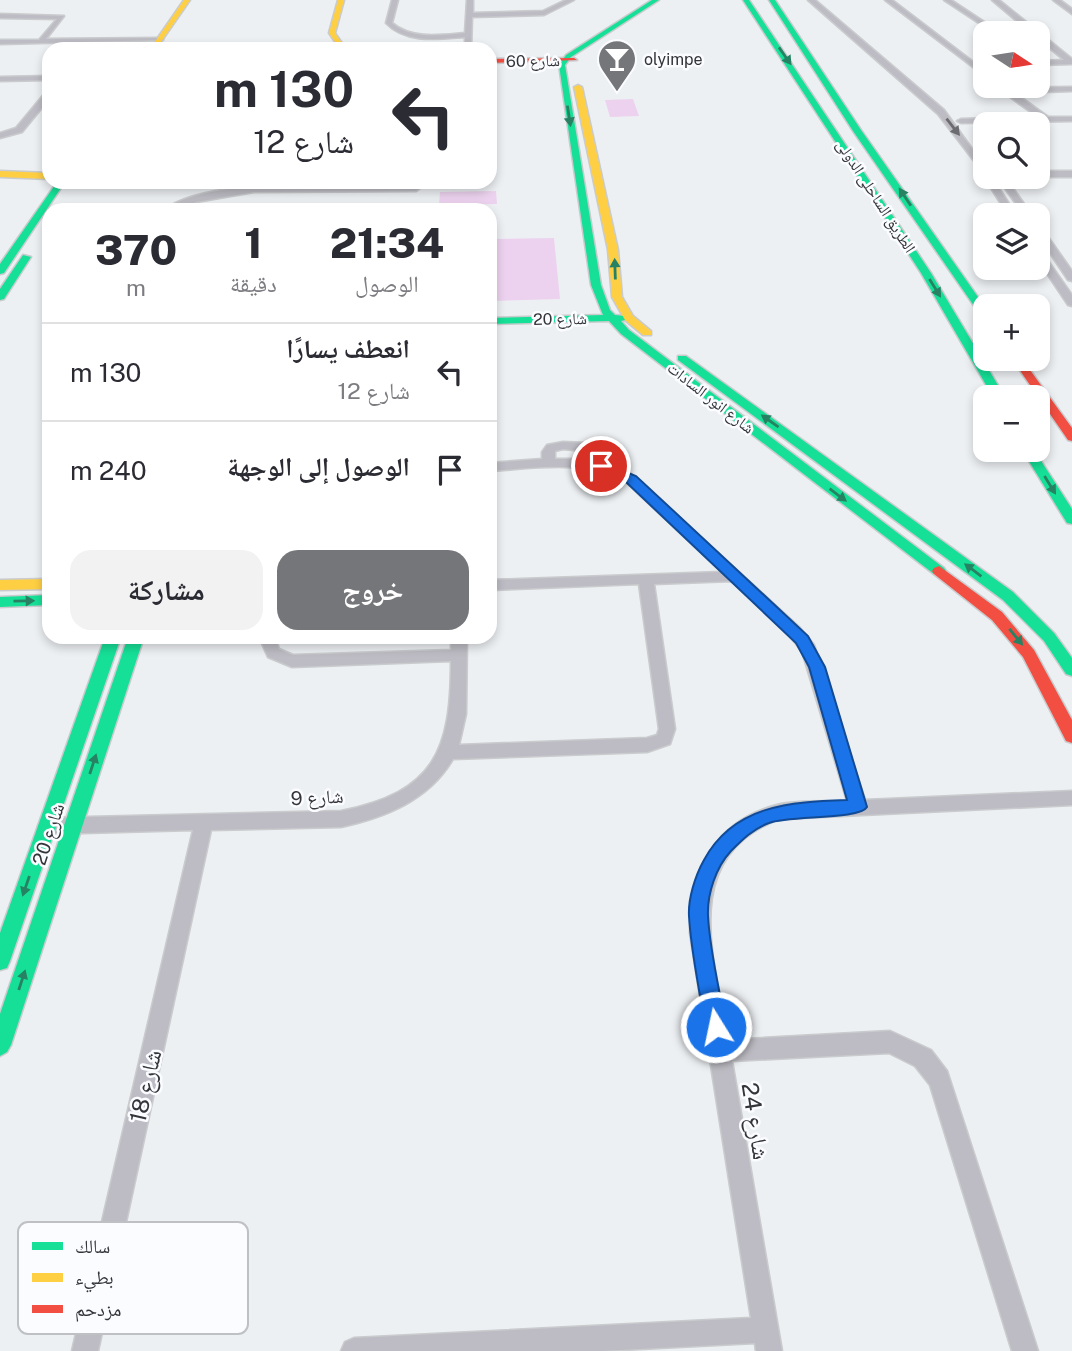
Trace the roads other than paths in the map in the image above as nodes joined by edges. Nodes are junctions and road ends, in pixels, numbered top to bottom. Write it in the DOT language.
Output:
graph roads {
  1 [pos="187,0"];
  2 [pos="197,0"];
  3 [pos="333,0"];
  4 [pos="341,0"];
  5 [pos="395,0"];
  6 [pos="470,0"];
  7 [pos="571,0"];
  8 [pos="656,0"];
  9 [pos="668,0"];
  10 [pos="746,0"];
  11 [pos="772,0"];
  12 [pos="811,0"];
  13 [pos="822,0"];
  14 [pos="888,0"];
  15 [pos="947,0"];
  16 [pos="995,0"];
  17 [pos="1056,0"];
  18 [pos="1072,12"];
  19 [pos="641,13"];
  20 [pos="470,15"];
  21 [pos="0,16"];
  22 [pos="979,21"];
  23 [pos="1021,21"];
  24 [pos="469,36"];
  25 [pos="41,41"];
  26 [pos="94,41"];
  27 [pos="0,42"];
  28 [pos="162,42"];
  29 [pos="325,42"];
  30 [pos="334,42"];
  31 [pos="469,42"];
  32 [pos="1050,45"];
  33 [pos="1050,62"];
  34 [pos="1071,62"];
  35 [pos="497,63"];
  36 [pos="497,63"];
  37 [pos="972,64"];
  38 [pos="568,65"];
  39 [pos="42,78"];
  40 [pos="0,79"];
  41 [pos="1050,89"];
  42 [pos="1072,89"];
  43 [pos="1017,98"];
  44 [pos="42,102"];
  45 [pos="1036,112"];
  46 [pos="1072,119"];
  47 [pos="1050,120"];
  48 [pos="973,124"];
  49 [pos="19,130"];
  50 [pos="0,136"];
  51 [pos="0,145"];
  52 [pos="973,157"];
  53 [pos="0,168"];
  54 [pos="0,174"];
  55 [pos="1050,174"];
  56 [pos="1072,174"];
  57 [pos="42,175"];
  58 [pos="42,176"];
  59 [pos="354,189"];
  60 [pos="185,203"];
  61 [pos="42,207"];
  62 [pos="42,229"];
  63 [pos="28,241"];
  64 [pos="1050,246"];
  65 [pos="0,271"];
  66 [pos="1050,271"];
  67 [pos="1072,278"];
  68 [pos="596,285"];
  69 [pos="0,296"];
  70 [pos="973,297"];
  71 [pos="1072,303"];
  72 [pos="541,313"];
  73 [pos="497,314"];
  74 [pos="617,314"];
  75 [pos="497,321"];
  76 [pos="1025,371"];
  77 [pos="992,385"];
  78 [pos="1072,438"];
  79 [pos="818,456"];
  80 [pos="1036,462"];
  81 [pos="798,465"];
  82 [pos="497,467"];
  83 [pos="1072,520"];
  84 [pos="735,576"];
  85 [pos="646,580"];
  86 [pos="42,584"];
  87 [pos="0,585"];
  88 [pos="497,585"];
  89 [pos="42,600"];
  90 [pos="0,602"];
  91 [pos="111,644"];
  92 [pos="134,644"];
  93 [pos="267,644"];
  94 [pos="459,646"];
  95 [pos="1072,670"];
  96 [pos="1072,736"];
  97 [pos="448,752"];
  98 [pos="1072,798"];
  99 [pos="858,807"];
  100 [pos="204,822"];
  101 [pos="73,825"];
  102 [pos="47,826"];
  103 [pos="0,961"];
  104 [pos="0,1045"];
  105 [pos="720,1051"];
  106 [pos="114,1222"];
  107 [pos="767,1340"];
  108 [pos="551,1346"];
  109 [pos="354,1351"];
  110 [pos="1025,1351"];
  1 -- 28 [label="main road"];
  2 -- 28 [label="main road"];
  3 -- 29 [label="main road"];
  4 -- 30 [label="main road"];
  5 -- 24 [label="street"];
  6 -- 20 [label="street"];
  7 -- 20 [label="street"];
  8 -- 19 [label="main road"];
  9 -- 19 [label="main road"];
  10 -- 77 [label="main road, الطريق الساحلى الدولى, one-way"];
  70 -- 11 [label="main road, الطريق الساحلى الدولى, one-way"];
  12 -- 52 [label="street, one-way"];
  13 -- 48 [label="street"];
  14 -- 37 [label="street"];
  15 -- 22 [label="street"];
  16 -- 23 [label="street"];
  17 -- 18 [label="street"];
  19 -- 38 [label="main road"];
  20 -- 24 [label="street"];
  21 -- 25 [label="street"];
  24 -- 31 [label="street"];
  25 -- 26 [label="street"];
  25 -- 27 [label="street"];
  26 -- 28 [label="street"];
  32 -- 34 [label="street"];
  33 -- 34 [label="street"];
  35 -- 38 [label="main road, شارع 60"];
  36 -- 38 [label="main road, شارع 60"];
  38 -- 68 [label="main road, one-way"];
  74 -- 38 [label="main road, one-way"];
  39 -- 40 [label="street"];
  41 -- 42 [label="street"];
  43 -- 45 [label="street"];
  44 -- 49 [label="street"];
  46 -- 47 [label="street"];
  49 -- 50 [label="street"];
  49 -- 51 [label="street"];
  53 -- 57 [label="main road"];
  54 -- 58 [label="main road"];
  55 -- 56 [label="street"];
  59 -- 60 [label="street"];
  61 -- 63 [label="main road"];
  62 -- 63 [label="main road"];
  63 -- 65 [label="main road"];
  63 -- 69 [label="main road"];
  64 -- 67 [label="street"];
  66 -- 71 [label="street"];
  68 -- 72 [label="main road"];
  68 -- 74 [label="main road"];
  72 -- 73 [label="main road, شارع 20"];
  72 -- 74 [label="main road, شارع 20"];
  74 -- 75 [label="main road, شارع 20"];
  79 -- 74 [label="main road, شارع انور السادات, one-way"];
  74 -- 81 [label="main road, شارع انور السادات"];
  76 -- 78 [label="main road"];
  79 -- 81 [label="main road"];
  95 -- 79 [label="main road, شارع انور السادات, one-way"];
  80 -- 83 [label="main road, one-way"];
  81 -- 96 [label="main road, شارع انور السادات, one-way"];
  82 -- 84 [label="street"];
  84 -- 85 [label="street"];
  84 -- 99 [label="street"];
  85 -- 88 [label="street"];
  85 -- 97 [label="street"];
  86 -- 87 [label="main road"];
  90 -- 89 [label="main road, one-way"];
  91 -- 102 [label="main road, شارع 20"];
  101 -- 92 [label="main road, شارع 20, one-way"];
  93 -- 94 [label="street"];
  94 -- 97 [label="street, شارع 9"];
  97 -- 100 [label="street, شارع 9"];
  98 -- 99 [label="street, شارع 24"];
  99 -- 105 [label="street, شارع 24"];
  100 -- 101 [label="street, شارع 9"];
  100 -- 106 [label="street, شارع 18"];
  101 -- 102 [label="street, شارع 9"];
  104 -- 101 [label="main road, شارع 20, one-way"];
  102 -- 103 [label="main road, شارع 20, one-way"];
  105 -- 107 [label="street, شارع 24"];
  105 -- 110 [label="street"];
  107 -- 108 [label="street"];
  108 -- 109 [label="street"];
}
